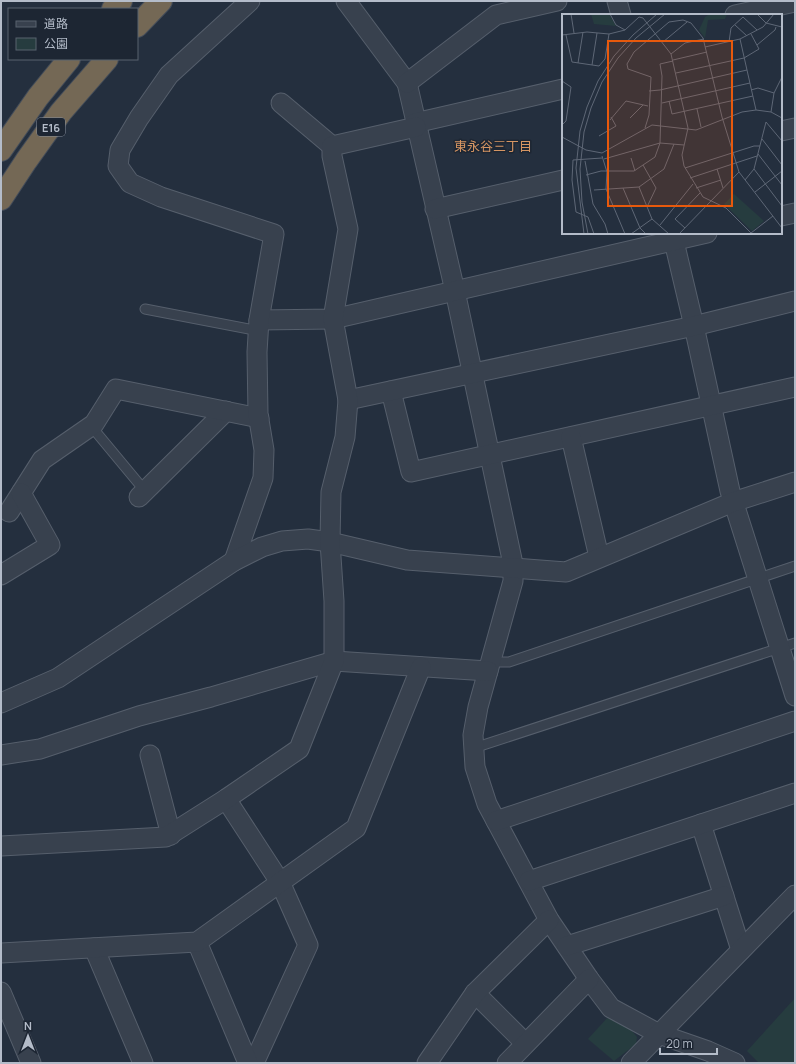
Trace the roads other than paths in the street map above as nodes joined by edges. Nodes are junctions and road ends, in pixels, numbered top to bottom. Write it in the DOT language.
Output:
graph roads {
  1 [pos="161,1"];
  2 [pos="250,1"];
  3 [pos="558,1"];
  4 [pos="617,1"];
  5 [pos="352,3"];
  6 [pos="785,3"];
  7 [pos="621,14"];
  8 [pos="739,14"];
  9 [pos="138,25"];
  10 [pos="68,60"];
  11 [pos="105,60"];
  12 [pos="407,83"];
  13 [pos="562,89"];
  14 [pos="281,103"];
  15 [pos="416,125"];
  16 [pos="795,128"];
  17 [pos="782,131"];
  18 [pos="332,146"];
  19 [pos="1,150"];
  20 [pos="562,180"];
  21 [pos="1,199"];
  22 [pos="435,209"];
  23 [pos="795,213"];
  24 [pos="782,216"];
  25 [pos="698,234"];
  26 [pos="673,237"];
  27 [pos="455,291"];
  28 [pos="795,301"];
  29 [pos="145,309"];
  30 [pos="333,319"];
  31 [pos="259,326"];
  32 [pos="694,326"];
  33 [pos="472,373"];
  34 [pos="795,388"];
  35 [pos="391,391"];
  36 [pos="348,400"];
  37 [pos="711,406"];
  38 [pos="226,411"];
  39 [pos="259,418"];
  40 [pos="91,426"];
  41 [pos="571,437"];
  42 [pos="490,455"];
  43 [pos="795,482"];
  44 [pos="21,493"];
  45 [pos="142,494"];
  46 [pos="733,502"];
  47 [pos="9,512"];
  48 [pos="330,542"];
  49 [pos="599,557"];
  50 [pos="234,561"];
  51 [pos="795,566"];
  52 [pos="513,568"];
  53 [pos="1,575"];
  54 [pos="757,578"];
  55 [pos="787,646"];
  56 [pos="334,661"];
  57 [pos="421,666"];
  58 [pos="490,666"];
  59 [pos="795,696"];
  60 [pos="1,703"];
  61 [pos="795,721"];
  62 [pos="474,748"];
  63 [pos="1,755"];
  64 [pos="150,755"];
  65 [pos="795,793"];
  66 [pos="226,799"];
  67 [pos="496,821"];
  68 [pos="701,824"];
  69 [pos="171,835"];
  70 [pos="1,846"];
  71 [pos="529,881"];
  72 [pos="280,882"];
  73 [pos="795,895"];
  74 [pos="724,896"];
  75 [pos="549,920"];
  76 [pos="197,942"];
  77 [pos="567,946"];
  78 [pos="94,948"];
  79 [pos="741,950"];
  80 [pos="1,953"];
  81 [pos="589,979"];
  82 [pos="1,992"];
  83 [pos="475,993"];
  84 [pos="659,1034"];
  85 [pos="525,1043"];
  86 [pos="31,1063"];
  87 [pos="143,1063"];
  88 [pos="248,1063"];
  89 [pos="254,1063"];
  90 [pos="427,1063"];
  91 [pos="507,1063"];
  92 [pos="631,1063"];
  93 [pos="735,1063"];
  1 -- 9 [label="highway"];
  2 -- 31 [label="street"];
  3 -- 12 [label="street"];
  4 -- 7 [label="street"];
  5 -- 12 [label="street"];
  6 -- 8 [label="street"];
  10 -- 19 [label="highway, E16"];
  11 -- 21 [label="highway, E16"];
  12 -- 15 [label="street"];
  13 -- 15 [label="street"];
  14 -- 18 [label="street"];
  15 -- 18 [label="street"];
  15 -- 22 [label="street"];
  16 -- 17 [label="street"];
  18 -- 30 [label="street"];
  20 -- 22 [label="street"];
  22 -- 27 [label="street"];
  23 -- 24 [label="street"];
  25 -- 26 [label="street"];
  26 -- 27 [label="street"];
  26 -- 32 [label="street"];
  27 -- 30 [label="street"];
  27 -- 33 [label="street"];
  28 -- 32 [label="street"];
  29 -- 31 [label="lane"];
  30 -- 31 [label="street"];
  30 -- 36 [label="street"];
  31 -- 39 [label="street"];
  32 -- 33 [label="street"];
  32 -- 37 [label="street"];
  33 -- 35 [label="street"];
  33 -- 42 [label="street"];
  34 -- 37 [label="street"];
  35 -- 36 [label="street"];
  35 -- 42 [label="street"];
  36 -- 48 [label="street"];
  37 -- 41 [label="street"];
  37 -- 46 [label="street"];
  38 -- 39 [label="street"];
  38 -- 40 [label="street"];
  38 -- 45 [label="street"];
  39 -- 50 [label="street"];
  40 -- 44 [label="street"];
  40 -- 45 [label="lane"];
  41 -- 42 [label="street"];
  41 -- 49 [label="street"];
  42 -- 52 [label="street"];
  43 -- 46 [label="street"];
  44 -- 47 [label="street"];
  44 -- 53 [label="street"];
  46 -- 49 [label="street"];
  46 -- 54 [label="street"];
  48 -- 50 [label="street"];
  48 -- 52 [label="street"];
  48 -- 56 [label="street"];
  49 -- 52 [label="street"];
  50 -- 60 [label="street"];
  51 -- 54 [label="lane"];
  52 -- 58 [label="street"];
  54 -- 55 [label="street"];
  54 -- 58 [label="lane"];
  55 -- 59 [label="street"];
  55 -- 62 [label="lane"];
  56 -- 57 [label="street"];
  56 -- 63 [label="street"];
  56 -- 66 [label="street"];
  57 -- 58 [label="street"];
  57 -- 72 [label="street"];
  58 -- 62 [label="street"];
  61 -- 67 [label="street"];
  62 -- 67 [label="street"];
  64 -- 69 [label="street"];
  65 -- 68 [label="street"];
  66 -- 69 [label="street"];
  66 -- 72 [label="street"];
  67 -- 71 [label="street"];
  68 -- 71 [label="street"];
  68 -- 74 [label="street"];
  69 -- 70 [label="street"];
  71 -- 75 [label="street"];
  72 -- 76 [label="street"];
  72 -- 89 [label="street"];
  73 -- 79 [label="street"];
  74 -- 77 [label="street"];
  74 -- 79 [label="street"];
  75 -- 77 [label="street"];
  75 -- 83 [label="street"];
  76 -- 78 [label="street"];
  76 -- 88 [label="street"];
  77 -- 81 [label="street"];
  78 -- 80 [label="street"];
  78 -- 87 [label="street"];
  79 -- 84 [label="street"];
  81 -- 84 [label="street"];
  81 -- 85 [label="street"];
  82 -- 86 [label="street"];
  83 -- 85 [label="street"];
  83 -- 90 [label="street"];
  84 -- 92 [label="street"];
  84 -- 93 [label="street"];
  85 -- 91 [label="street"];
}
